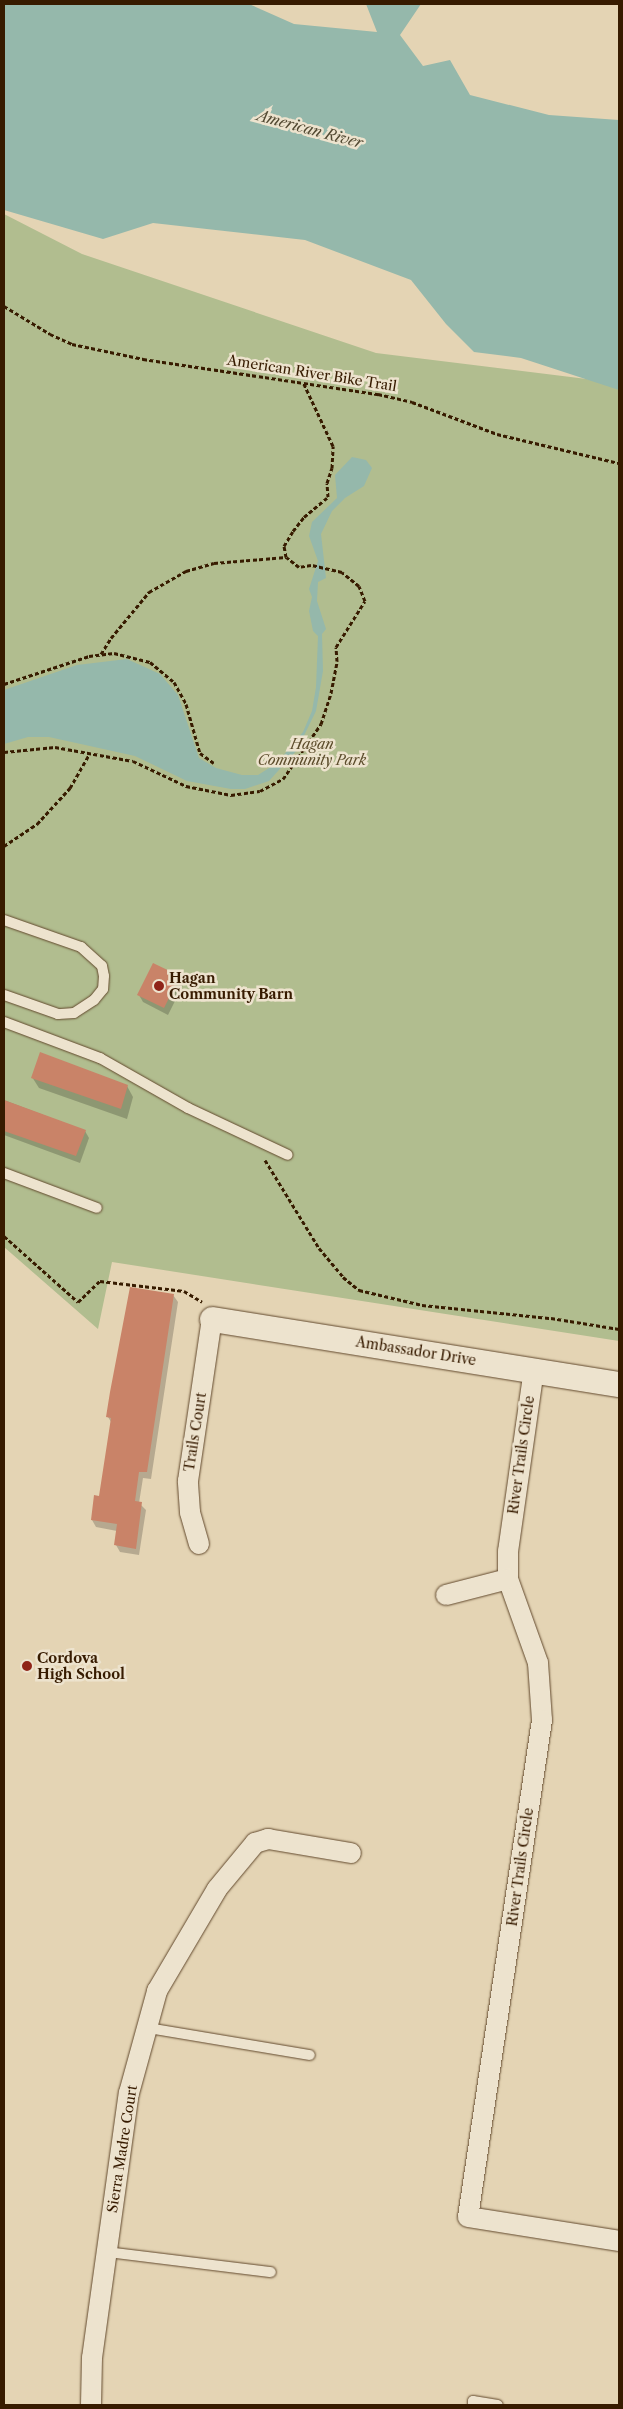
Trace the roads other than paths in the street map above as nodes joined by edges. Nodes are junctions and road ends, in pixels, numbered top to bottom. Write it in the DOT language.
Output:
graph roads {
  1 [pos="4,920"];
  2 [pos="4,995"];
  3 [pos="4,1022"];
  4 [pos="288,1155"];
  5 [pos="4,1173"];
  6 [pos="97,1208"];
  7 [pos="212,1320"];
  8 [pos="534,1369"];
  9 [pos="619,1384"];
  10 [pos="199,1544"];
  11 [pos="508,1579"];
  12 [pos="446,1595"];
  13 [pos="351,1853"];
  14 [pos="148,2028"];
  15 [pos="310,2054"];
  16 [pos="619,2241"];
  17 [pos="107,2252"];
  18 [pos="271,2272"];
  19 [pos="91,2405"];
  20 [pos="473,2405"];
  21 [pos="498,2405"];
  1 -- 2 [label="lane"];
  3 -- 4 [label="lane"];
  5 -- 6 [label="lane"];
  7 -- 8 [label="street, Ambassador Drive"];
  7 -- 10 [label="street, Trails Court"];
  8 -- 9 [label="street, Ambassador Drive"];
  8 -- 11 [label="street, River Trails Circle"];
  11 -- 12 [label="street"];
  11 -- 16 [label="street, River Trails Circle"];
  13 -- 14 [label="street, Sierra Madre Court"];
  14 -- 15 [label="lane"];
  14 -- 17 [label="street, Sierra Madre Court"];
  17 -- 18 [label="lane"];
  17 -- 19 [label="street, Sierra Madre Court"];
  20 -- 21 [label="lane"];
}
